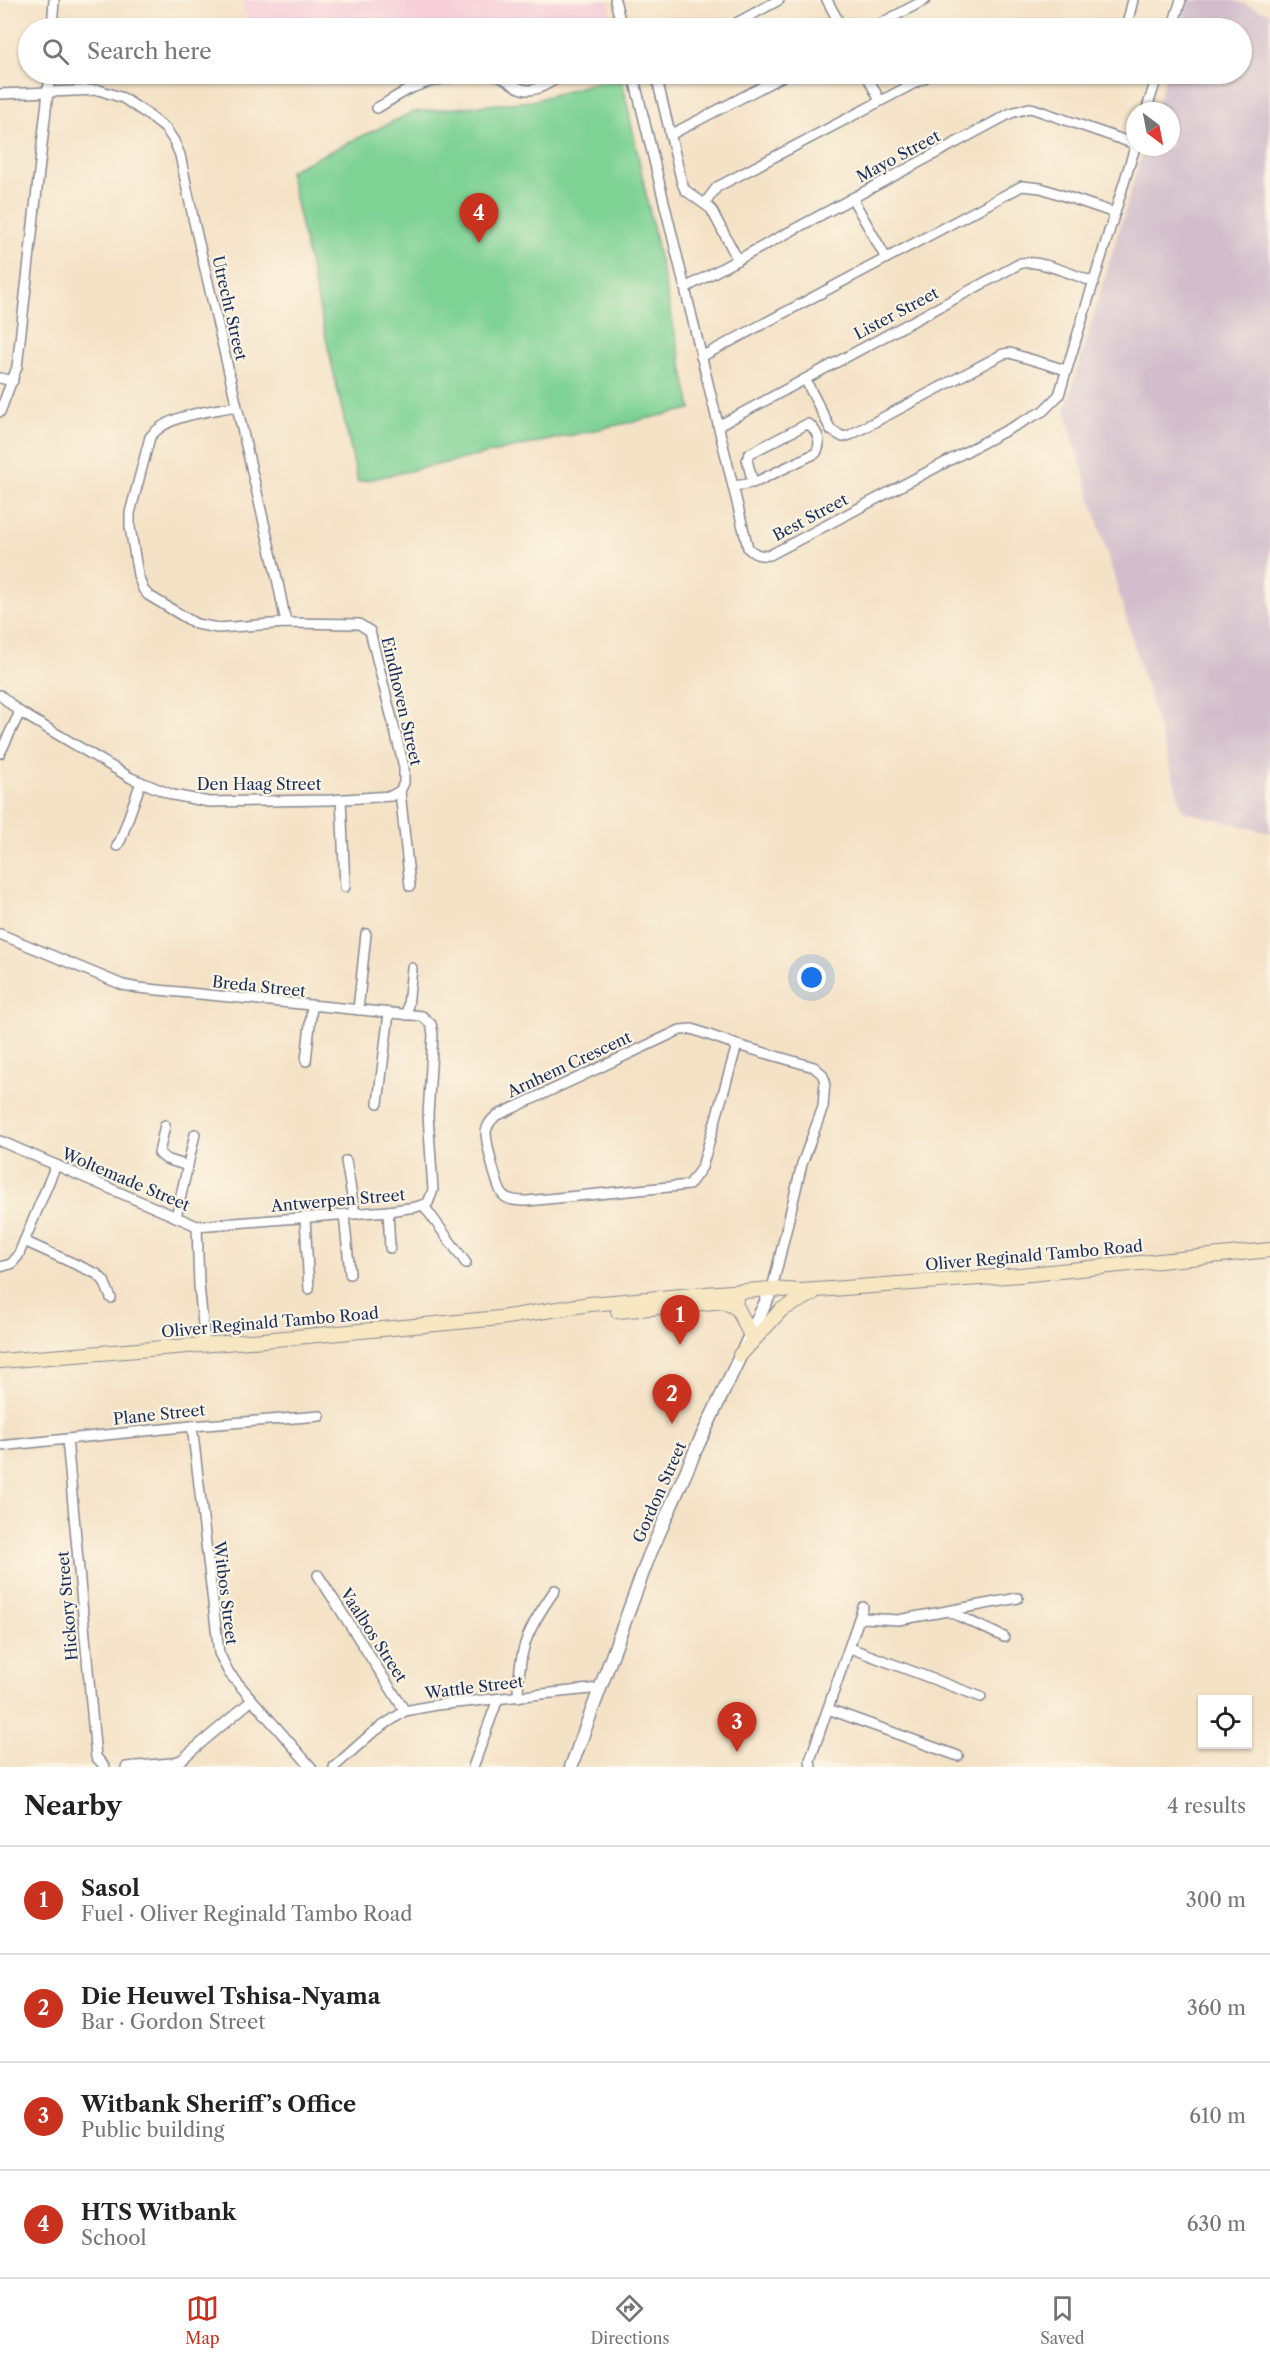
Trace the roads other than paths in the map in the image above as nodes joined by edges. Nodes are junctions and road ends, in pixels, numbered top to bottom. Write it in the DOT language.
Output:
graph roads {
  1 [pos="54,0"];
  2 [pos="615,0"];
  3 [pos="779,0"];
  4 [pos="827,0"];
  5 [pos="925,0"];
  6 [pos="1133,0"];
  7 [pos="1181,0"];
  8 [pos="53,18"];
  9 [pos="620,18"];
  10 [pos="746,18"];
  11 [pos="837,18"];
  12 [pos="891,18"];
  13 [pos="1128,18"];
  14 [pos="1175,18"];
  15 [pos="49,84"];
  16 [pos="428,84"];
  17 [pos="512,84"];
  18 [pos="546,84"];
  19 [pos="635,84"];
  20 [pos="658,84"];
  21 [pos="768,84"];
  22 [pos="871,84"];
  23 [pos="913,84"];
  24 [pos="1155,84"];
  25 [pos="49,92"];
  26 [pos="0,94"];
  27 [pos="880,101"];
  28 [pos="1149,102"];
  29 [pos="377,108"];
  30 [pos="670,135"];
  31 [pos="1126,143"];
  32 [pos="1132,156"];
  33 [pos="852,198"];
  34 [pos="706,204"];
  35 [pos="1115,213"];
  36 [pos="886,258"];
  37 [pos="738,260"];
  38 [pos="1094,282"];
  39 [pos="685,288"];
  40 [pos="701,357"];
  41 [pos="1066,370"];
  42 [pos="0,378"];
  43 [pos="805,379"];
  44 [pos="13,381"];
  45 [pos="236,406"];
  46 [pos="0,412"];
  47 [pos="718,426"];
  48 [pos="753,483"];
  49 [pos="732,486"];
  50 [pos="286,623"];
  51 [pos="0,695"];
  52 [pos="20,712"];
  53 [pos="0,753"];
  54 [pos="141,782"];
  55 [pos="400,791"];
  56 [pos="341,799"];
  57 [pos="117,846"];
  58 [pos="410,886"];
  59 [pos="345,887"];
  60 [pos="0,934"];
  61 [pos="366,934"];
  62 [pos="412,968"];
  63 [pos="312,1006"];
  64 [pos="358,1010"];
  65 [pos="389,1013"];
  66 [pos="407,1015"];
  67 [pos="737,1046"];
  68 [pos="306,1061"];
  69 [pos="822,1074"];
  70 [pos="378,1103"];
  71 [pos="428,1115"];
  72 [pos="165,1125"];
  73 [pos="195,1134"];
  74 [pos="0,1141"];
  75 [pos="346,1161"];
  76 [pos="57,1165"];
  77 [pos="188,1166"];
  78 [pos="424,1206"];
  79 [pos="388,1211"];
  80 [pos="355,1214"];
  81 [pos="344,1215"];
  82 [pos="176,1217"];
  83 [pos="305,1218"];
  84 [pos="197,1226"];
  85 [pos="24,1241"];
  86 [pos="390,1248"];
  87 [pos="1270,1250"];
  88 [pos="466,1263"];
  89 [pos="0,1267"];
  90 [pos="350,1274"];
  91 [pos="309,1289"];
  92 [pos="831,1289"];
  93 [pos="770,1293"];
  94 [pos="111,1298"];
  95 [pos="723,1301"];
  96 [pos="543,1313"];
  97 [pos="750,1334"];
  98 [pos="205,1344"];
  99 [pos="740,1355"];
  100 [pos="0,1361"];
  101 [pos="320,1416"];
  102 [pos="192,1426"];
  103 [pos="67,1439"];
  104 [pos="0,1446"];
  105 [pos="318,1575"];
  106 [pos="555,1590"];
  107 [pos="1018,1598"];
  108 [pos="863,1607"];
  109 [pos="948,1611"];
  110 [pos="859,1619"];
  111 [pos="1004,1637"];
  112 [pos="849,1648"];
  113 [pos="600,1688"];
  114 [pos="518,1697"];
  115 [pos="981,1697"];
  116 [pos="498,1699"];
  117 [pos="251,1701"];
  118 [pos="828,1709"];
  119 [pos="405,1711"];
  120 [pos="958,1756"];
  121 [pos="105,1767"];
  122 [pos="126,1767"];
  123 [pos="311,1767"];
  124 [pos="334,1767"];
  125 [pos="473,1767"];
  126 [pos="571,1767"];
  127 [pos="811,1767"];
  1 -- 8 [label="street"];
  2 -- 9 [label="street"];
  3 -- 10 [label="street"];
  4 -- 11 [label="street"];
  5 -- 12 [label="street"];
  6 -- 13 [label="street"];
  7 -- 14 [label="street"];
  15 -- 25 [label="street"];
  16 -- 29 [label="street"];
  17 -- 18 [label="street"];
  19 -- 39 [label="street, Best Street"];
  20 -- 30 [label="street"];
  21 -- 30 [label="street"];
  22 -- 27 [label="street"];
  23 -- 27 [label="street"];
  24 -- 28 [label="street"];
  25 -- 26 [label="street, Utrecht Street"];
  25 -- 44 [label="street"];
  25 -- 45 [label="street, Utrecht Street"];
  27 -- 34 [label="street"];
  30 -- 34 [label="street"];
  31 -- 33 [label="street, Mayo Street"];
  32 -- 35 [label="street"];
  33 -- 36 [label="street"];
  33 -- 37 [label="street, Mayo Street"];
  34 -- 37 [label="street"];
  35 -- 36 [label="street"];
  35 -- 38 [label="street"];
  36 -- 40 [label="street"];
  37 -- 39 [label="street, Mayo Street"];
  38 -- 41 [label="street"];
  38 -- 43 [label="street, Lister Street"];
  39 -- 40 [label="street, Best Street"];
  40 -- 47 [label="street, Best Street"];
  41 -- 43 [label="street"];
  41 -- 49 [label="street, Best Street"];
  42 -- 44 [label="street"];
  43 -- 47 [label="street, Lister Street"];
  44 -- 46 [label="street"];
  45 -- 50 [label="street, Utrecht Street"];
  45 -- 50 [label="street, Eindhoven Street"];
  47 -- 49 [label="street, Best Street"];
  48 -- 48 [label="street"];
  48 -- 49 [label="street"];
  50 -- 55 [label="street, Eindhoven Street"];
  51 -- 52 [label="street, Den Haag Street"];
  52 -- 53 [label="street"];
  52 -- 54 [label="street, Den Haag Street"];
  54 -- 56 [label="street, Den Haag Street"];
  54 -- 57 [label="street"];
  55 -- 56 [label="street, Den Haag Street"];
  55 -- 58 [label="street, Eindhoven Street"];
  56 -- 59 [label="street"];
  60 -- 63 [label="street, Breda Street"];
  61 -- 64 [label="street"];
  62 -- 66 [label="street"];
  63 -- 64 [label="street, Breda Street"];
  63 -- 68 [label="street"];
  64 -- 65 [label="street, Breda Street"];
  65 -- 66 [label="street, Breda Street"];
  65 -- 70 [label="street"];
  66 -- 71 [label="street, Breda Street"];
  67 -- 67 [label="street, Arnhem Crescent"];
  67 -- 69 [label="street, Arnhem Crescent"];
  69 -- 93 [label="street, Gordon Street"];
  71 -- 78 [label="street, Antwerpen Street"];
  72 -- 77 [label="street"];
  73 -- 77 [label="street"];
  74 -- 76 [label="street, Woltemade Street"];
  75 -- 80 [label="street"];
  76 -- 82 [label="street, Woltemade Street"];
  76 -- 85 [label="street"];
  77 -- 82 [label="street"];
  78 -- 79 [label="street, Antwerpen Street"];
  78 -- 88 [label="street"];
  79 -- 80 [label="street, Antwerpen Street"];
  79 -- 86 [label="street"];
  80 -- 81 [label="street, Antwerpen Street"];
  81 -- 83 [label="street, Antwerpen Street"];
  81 -- 90 [label="street"];
  82 -- 84 [label="street, Woltemade Street"];
  83 -- 84 [label="street, Antwerpen Street"];
  83 -- 91 [label="street"];
  84 -- 98 [label="street, Woltemade Street"];
  85 -- 89 [label="street"];
  85 -- 94 [label="street"];
  87 -- 92 [label="main road, Oliver Reginald Tambo Road"];
  92 -- 93 [label="main road, Oliver Reginald Tambo Road"];
  92 -- 99 [label="main road"];
  93 -- 95 [label="main road, Oliver Reginald Tambo Road"];
  93 -- 96 [label="main road, Oliver Reginald Tambo Road"];
  93 -- 97 [label="street, Gordon Street"];
  95 -- 96 [label="main road, Oliver Reginald Tambo Road"];
  95 -- 97 [label="main road"];
  96 -- 98 [label="main road, Oliver Reginald Tambo Road"];
  97 -- 99 [label="street, Gordon Street"];
  98 -- 100 [label="main road, Oliver Reginald Tambo Road"];
  99 -- 113 [label="street, Gordon Street"];
  101 -- 102 [label="street, Plane Street"];
  102 -- 103 [label="street, Plane Street"];
  102 -- 117 [label="street, Witbos Street"];
  103 -- 104 [label="street, Plane Street"];
  103 -- 121 [label="street, Hickory Street"];
  105 -- 119 [label="street, Vaalbos Street"];
  106 -- 114 [label="street"];
  107 -- 109 [label="street"];
  108 -- 110 [label="street"];
  109 -- 110 [label="street"];
  109 -- 111 [label="street"];
  110 -- 112 [label="street"];
  112 -- 115 [label="street"];
  112 -- 118 [label="street"];
  113 -- 114 [label="street, Wattle Street"];
  113 -- 126 [label="street, Gordon Street"];
  114 -- 116 [label="street, Wattle Street"];
  116 -- 119 [label="street, Wattle Street"];
  116 -- 125 [label="street"];
  117 -- 122 [label="street"];
  117 -- 123 [label="street, Witbos Street"];
  118 -- 120 [label="street"];
  118 -- 127 [label="street"];
  119 -- 124 [label="street, Wattle Street"];
}
